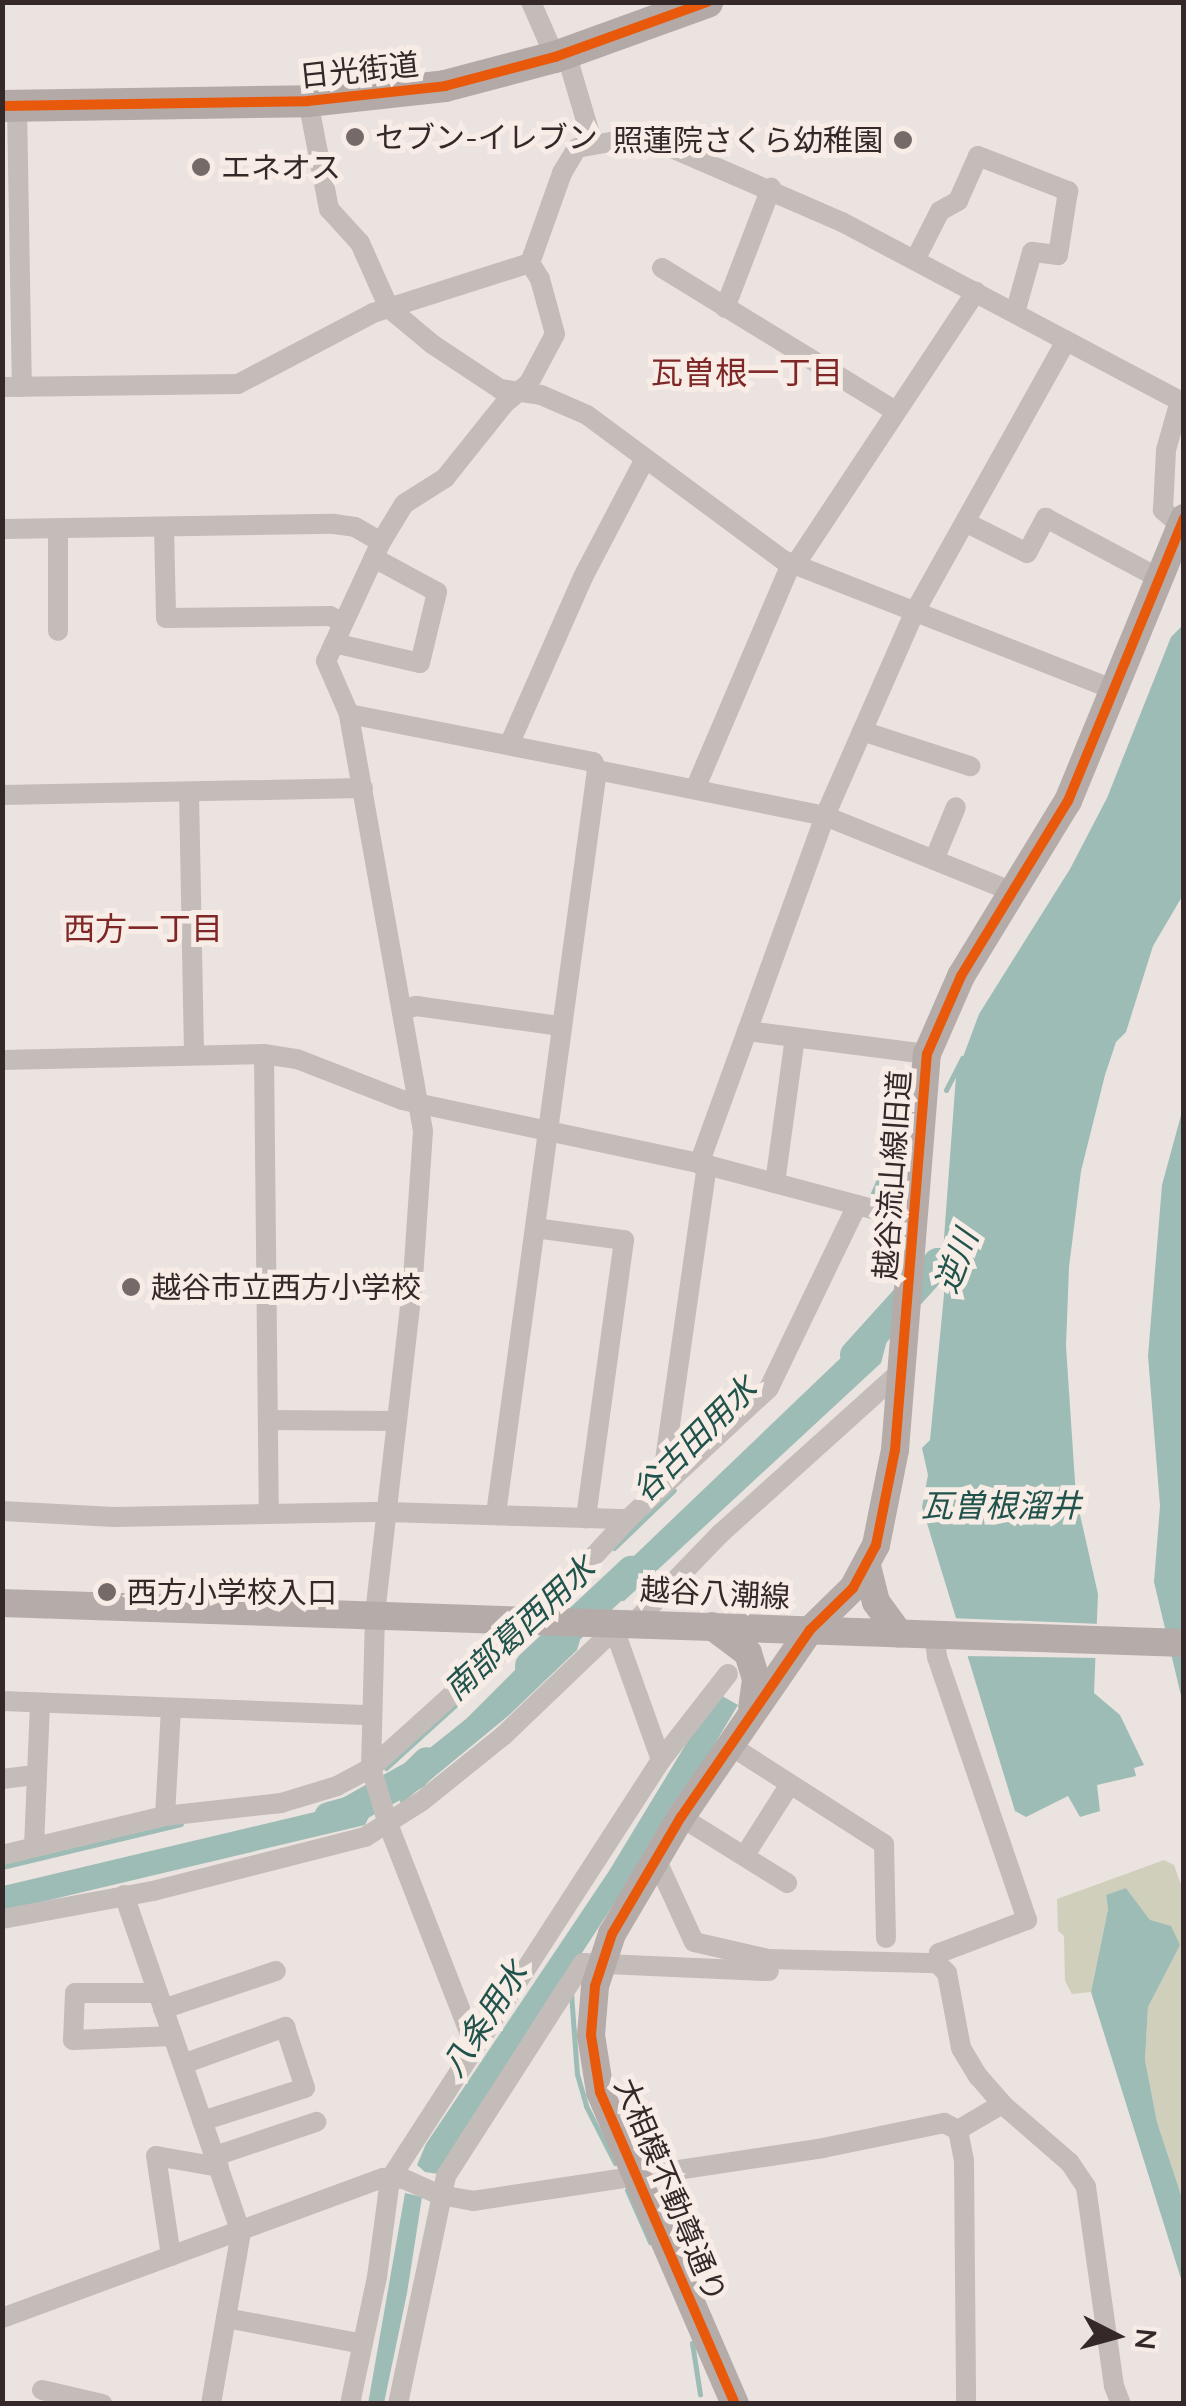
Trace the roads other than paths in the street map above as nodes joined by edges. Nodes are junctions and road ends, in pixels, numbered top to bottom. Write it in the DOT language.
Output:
graph roads {
  1 [pos="530,2"];
  2 [pos="707,2"];
  3 [pos="560,55"];
  4 [pos="308,101"];
  5 [pos="10,106"];
  6 [pos="593,144"];
  7 [pos="771,188"];
  8 [pos="915,260"];
  9 [pos="530,263"];
  10 [pos="662,268"];
  11 [pos="976,292"];
  12 [pos="389,308"];
  13 [pos="724,308"];
  14 [pos="1014,314"];
  15 [pos="1066,341"];
  16 [pos="12,387"];
  17 [pos="518,392"];
  18 [pos="1182,402"];
  19 [pos="894,410"];
  20 [pos="646,458"];
  21 [pos="965,522"];
  22 [pos="1182,522"];
  23 [pos="164,527"];
  24 [pos="2,529"];
  25 [pos="58,529"];
  26 [pos="377,550"];
  27 [pos="793,564"];
  28 [pos="1159,578"];
  29 [pos="914,612"];
  30 [pos="343,623"];
  31 [pos="58,631"];
  32 [pos="334,643"];
  33 [pos="1114,690"];
  34 [pos="349,714"];
  35 [pos="862,732"];
  36 [pos="508,745"];
  37 [pos="970,766"];
  38 [pos="597,770"];
  39 [pos="363,788"];
  40 [pos="695,789"];
  41 [pos="189,792"];
  42 [pos="2,794"];
  43 [pos="956,808"];
  44 [pos="825,816"];
  45 [pos="934,860"];
  46 [pos="1013,892"];
  47 [pos="402,1010"];
  48 [pos="562,1026"];
  49 [pos="747,1032"];
  50 [pos="795,1038"];
  51 [pos="264,1054"];
  52 [pos="926,1054"];
  53 [pos="194,1055"];
  54 [pos="2,1060"];
  55 [pos="420,1104"];
  56 [pos="547,1131"];
  57 [pos="703,1165"];
  58 [pos="776,1183"];
  59 [pos="857,1204"];
  60 [pos="913,1220"];
  61 [pos="535,1228"];
  62 [pos="903,1369"];
  63 [pos="269,1420"];
  64 [pos="397,1421"];
  65 [pos="661,1488"];
  66 [pos="2,1511"];
  67 [pos="269,1512"];
  68 [pos="386,1512"];
  69 [pos="496,1514"];
  70 [pos="586,1518"];
  71 [pos="628,1519"];
  72 [pos="867,1566"];
  73 [pos="2,1604"];
  74 [pos="375,1614"];
  75 [pos="537,1619"];
  76 [pos="624,1624"];
  77 [pos="712,1626"];
  78 [pos="810,1630"];
  79 [pos="899,1634"];
  80 [pos="940,1636"];
  81 [pos="1184,1643"];
  82 [pos="728,1674"];
  83 [pos="2,1701"];
  84 [pos="40,1702"];
  85 [pos="171,1708"];
  86 [pos="752,1709"];
  87 [pos="371,1715"];
  88 [pos="728,1744"];
  89 [pos="662,1760"];
  90 [pos="372,1768"];
  91 [pos="38,1775"];
  92 [pos="2,1779"];
  93 [pos="790,1784"];
  94 [pos="165,1816"];
  95 [pos="681,1817"];
  96 [pos="388,1824"];
  97 [pos="34,1847"];
  98 [pos="745,1854"];
  99 [pos="2,1855"];
  100 [pos="656,1858"];
  101 [pos="786,1883"];
  102 [pos="124,1895"];
  103 [pos="2,1919"];
  104 [pos="886,1938"];
  105 [pos="808,1957"];
  106 [pos="601,1961"];
  107 [pos="936,1964"];
  108 [pos="276,1972"];
  109 [pos="161,2001"];
  110 [pos="173,2036"];
  111 [pos="475,2047"];
  112 [pos="183,2064"];
  113 [pos="1002,2104"];
  114 [pos="202,2121"];
  115 [pos="316,2122"];
  116 [pos="958,2130"];
  117 [pos="217,2162"];
  118 [pos="634,2175"];
  119 [pos="397,2179"];
  120 [pos="440,2195"];
  121 [pos="242,2232"];
  122 [pos="171,2256"];
  123 [pos="2,2318"];
  124 [pos="226,2318"];
  125 [pos="363,2344"];
  126 [pos="42,2390"];
  127 [pos="101,2403"];
  128 [pos="964,2403"];
  129 [pos="211,2404"];
  130 [pos="350,2404"];
  131 [pos="398,2404"];
  132 [pos="735,2404"];
  133 [pos="1121,2404"];
  1 -- 3 [label="street"];
  2 -- 3 [label="main road, 日光街道"];
  3 -- 4 [label="main road, 日光街道"];
  3 -- 6 [label="street"];
  4 -- 5 [label="main road, 日光街道"];
  4 -- 12 [label="street"];
  5 -- 16 [label="street"];
  6 -- 7 [label="street"];
  6 -- 9 [label="street"];
  7 -- 8 [label="street"];
  7 -- 13 [label="street"];
  8 -- 11 [label="street"];
  8 -- 14 [label="street"];
  9 -- 12 [label="street"];
  9 -- 17 [label="street"];
  10 -- 13 [label="street"];
  11 -- 14 [label="street"];
  11 -- 19 [label="street"];
  12 -- 16 [label="street"];
  12 -- 17 [label="street"];
  13 -- 19 [label="street"];
  14 -- 15 [label="street"];
  15 -- 18 [label="street"];
  15 -- 21 [label="street"];
  17 -- 20 [label="street"];
  17 -- 26 [label="street"];
  18 -- 22 [label="street"];
  19 -- 27 [label="street"];
  20 -- 27 [label="street"];
  20 -- 36 [label="street"];
  21 -- 28 [label="street"];
  21 -- 29 [label="street"];
  22 -- 28 [label="street, 越谷流山線旧道"];
  23 -- 25 [label="street"];
  23 -- 26 [label="street"];
  23 -- 30 [label="street"];
  24 -- 25 [label="street"];
  25 -- 31 [label="street"];
  26 -- 30 [label="street"];
  26 -- 32 [label="street"];
  27 -- 29 [label="street"];
  27 -- 40 [label="street"];
  28 -- 33 [label="street, 越谷流山線旧道"];
  29 -- 33 [label="street"];
  29 -- 35 [label="street"];
  30 -- 32 [label="street"];
  32 -- 34 [label="street"];
  33 -- 46 [label="street, 越谷流山線旧道"];
  34 -- 36 [label="street"];
  34 -- 39 [label="street"];
  35 -- 37 [label="street"];
  35 -- 44 [label="street"];
  36 -- 38 [label="street"];
  38 -- 40 [label="street"];
  38 -- 48 [label="street"];
  39 -- 41 [label="street"];
  39 -- 47 [label="street"];
  40 -- 44 [label="street"];
  41 -- 42 [label="street"];
  41 -- 53 [label="street"];
  43 -- 45 [label="street"];
  44 -- 45 [label="street"];
  44 -- 49 [label="street"];
  45 -- 46 [label="street"];
  46 -- 52 [label="street, 越谷流山線旧道"];
  47 -- 48 [label="street"];
  47 -- 55 [label="street"];
  48 -- 56 [label="street"];
  49 -- 50 [label="street"];
  49 -- 57 [label="street"];
  50 -- 52 [label="street"];
  50 -- 58 [label="street"];
  51 -- 53 [label="street"];
  51 -- 55 [label="street"];
  51 -- 63 [label="street"];
  52 -- 60 [label="street, 越谷流山線旧道"];
  53 -- 54 [label="street"];
  55 -- 56 [label="street"];
  55 -- 64 [label="street"];
  56 -- 57 [label="street"];
  56 -- 61 [label="street"];
  57 -- 58 [label="street"];
  57 -- 65 [label="street"];
  58 -- 59 [label="street"];
  59 -- 60 [label="street"];
  59 -- 65 [label="street"];
  60 -- 62 [label="street, 越谷流山線旧道"];
  61 -- 69 [label="street"];
  61 -- 70 [label="street"];
  62 -- 72 [label="street, 越谷流山線旧道"];
  62 -- 76 [label="street"];
  63 -- 64 [label="street"];
  63 -- 67 [label="street"];
  64 -- 68 [label="street"];
  65 -- 71 [label="street"];
  66 -- 67 [label="street"];
  67 -- 68 [label="street"];
  68 -- 69 [label="street"];
  68 -- 74 [label="street"];
  69 -- 70 [label="street"];
  70 -- 71 [label="street"];
  71 -- 75 [label="street"];
  72 -- 78 [label="street, 越谷流山線旧道"];
  72 -- 79 [label="street"];
  73 -- 74 [label="street, 越谷八潮線"];
  74 -- 75 [label="street, 越谷八潮線"];
  74 -- 87 [label="street"];
  75 -- 76 [label="street, 越谷八潮線"];
  75 -- 90 [label="street"];
  76 -- 77 [label="street, 越谷八潮線"];
  76 -- 89 [label="street"];
  76 -- 96 [label="street"];
  77 -- 78 [label="street, 越谷八潮線"];
  77 -- 86 [label="street"];
  78 -- 79 [label="street, 越谷八潮線"];
  78 -- 86 [label="street, 大相模不動尊通り"];
  79 -- 80 [label="street, 越谷八潮線"];
  80 -- 81 [label="street, 越谷八潮線"];
  80 -- 107 [label="street"];
  82 -- 89 [label="street"];
  83 -- 84 [label="street"];
  84 -- 85 [label="street"];
  84 -- 91 [label="street"];
  85 -- 87 [label="street"];
  85 -- 94 [label="street"];
  86 -- 88 [label="street, 大相模不動尊通り"];
  87 -- 90 [label="street"];
  88 -- 93 [label="street"];
  88 -- 95 [label="street, 大相模不動尊通り"];
  89 -- 111 [label="street"];
  90 -- 94 [label="street"];
  90 -- 96 [label="street"];
  91 -- 92 [label="street"];
  91 -- 97 [label="street"];
  93 -- 98 [label="street"];
  93 -- 104 [label="street"];
  94 -- 97 [label="street"];
  95 -- 98 [label="street"];
  95 -- 100 [label="street, 大相模不動尊通り"];
  96 -- 102 [label="street"];
  96 -- 111 [label="street"];
  97 -- 99 [label="street"];
  98 -- 101 [label="street"];
  100 -- 105 [label="street"];
  100 -- 106 [label="street, 大相模不動尊通り"];
  102 -- 103 [label="street"];
  102 -- 109 [label="street"];
  105 -- 106 [label="street"];
  105 -- 107 [label="street"];
  106 -- 118 [label="street, 大相模不動尊通り"];
  106 -- 120 [label="street"];
  107 -- 113 [label="street"];
  108 -- 109 [label="street"];
  109 -- 110 [label="street"];
  109 -- 110 [label="street"];
  110 -- 112 [label="street"];
  111 -- 119 [label="street"];
  112 -- 114 [label="street"];
  112 -- 114 [label="street"];
  113 -- 116 [label="street"];
  113 -- 133 [label="street"];
  114 -- 117 [label="street"];
  115 -- 117 [label="street"];
  116 -- 118 [label="street"];
  116 -- 128 [label="street"];
  117 -- 121 [label="street"];
  117 -- 122 [label="street"];
  118 -- 120 [label="street"];
  118 -- 132 [label="street, 大相模不動尊通り"];
  119 -- 120 [label="street"];
  119 -- 121 [label="street"];
  119 -- 125 [label="street"];
  120 -- 131 [label="street"];
  121 -- 122 [label="street"];
  121 -- 124 [label="street"];
  122 -- 123 [label="street"];
  124 -- 125 [label="street"];
  124 -- 129 [label="street"];
  125 -- 130 [label="street"];
  126 -- 127 [label="street"];
}
